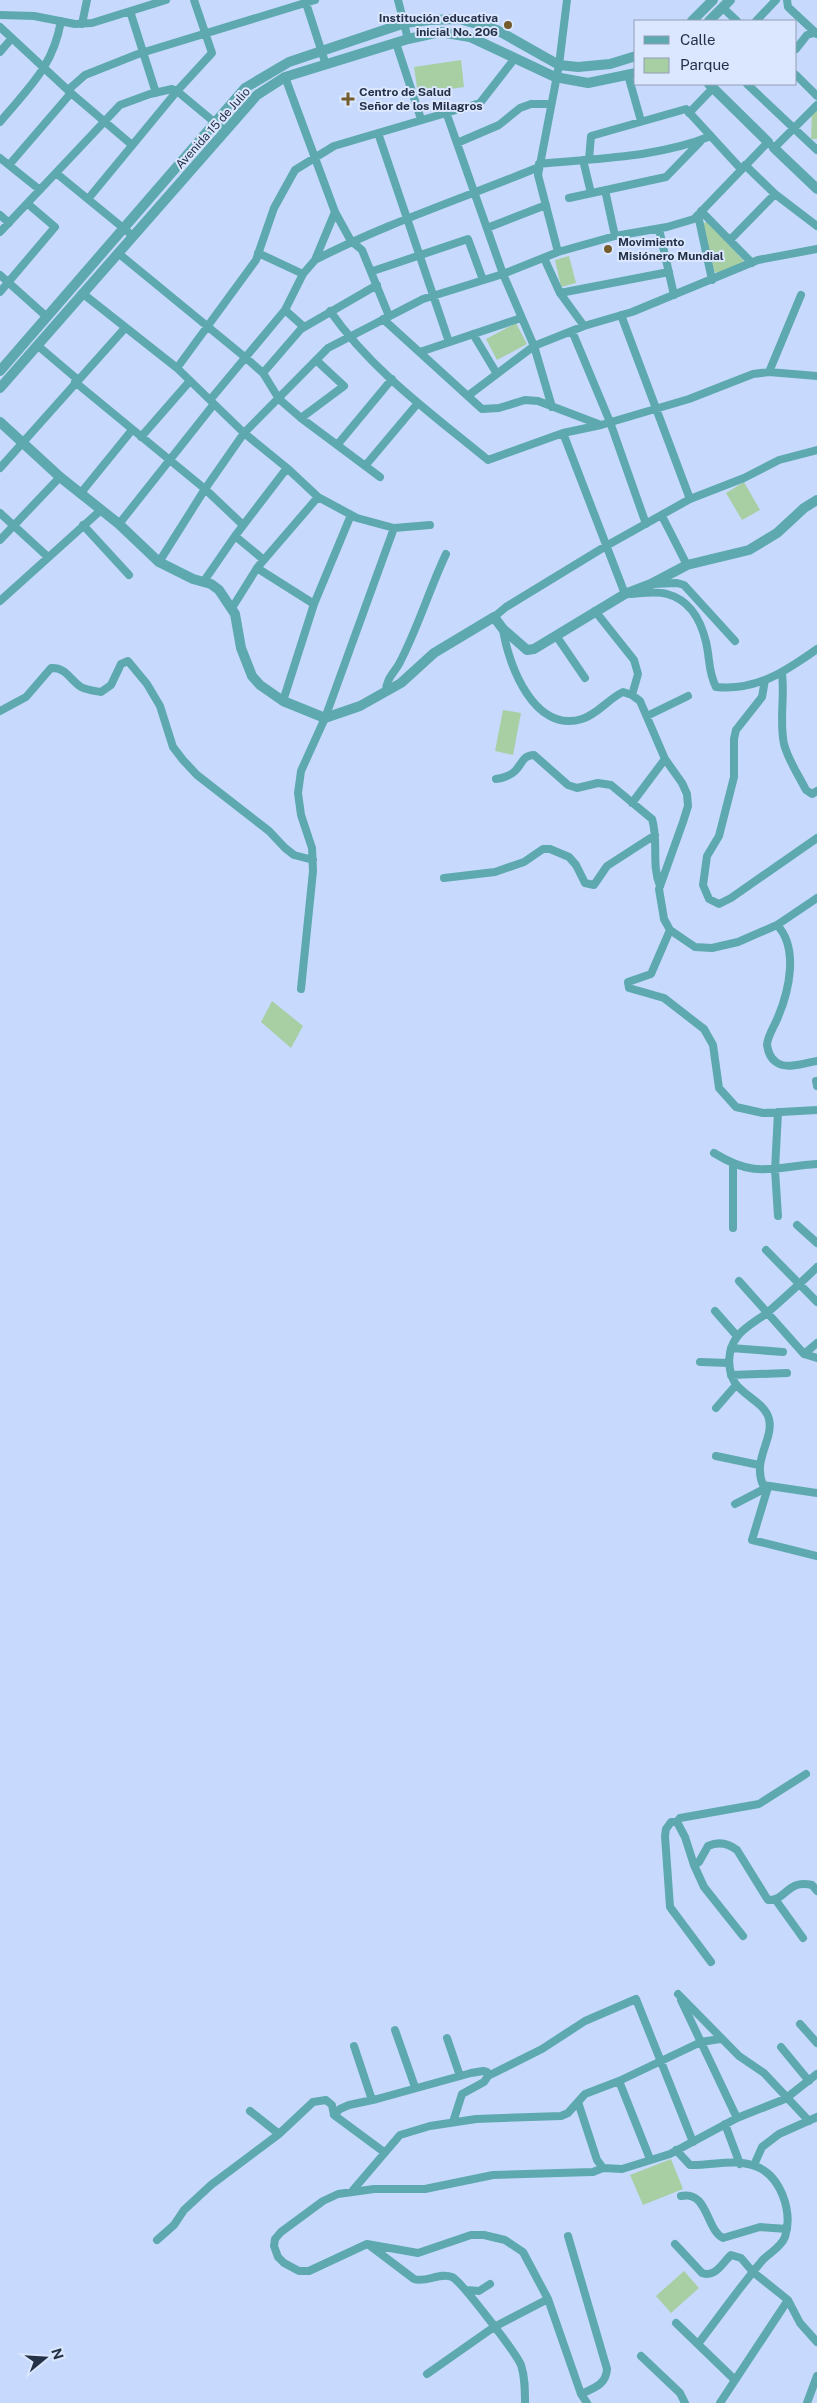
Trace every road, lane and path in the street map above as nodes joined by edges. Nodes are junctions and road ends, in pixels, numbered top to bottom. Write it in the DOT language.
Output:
graph roads {
  1 [pos="87,0"];
  2 [pos="166,0"];
  3 [pos="194,0"];
  4 [pos="315,0"];
  5 [pos="398,0"];
  6 [pos="566,0"];
  7 [pos="713,0"];
  8 [pos="776,0"];
  9 [pos="787,0"];
  10 [pos="306,1"];
  11 [pos="726,4"];
  12 [pos="130,11"];
  13 [pos="0,15"];
  14 [pos="693,20"];
  15 [pos="710,20"];
  16 [pos="736,20"];
  17 [pos="757,20"];
  18 [pos="61,21"];
  19 [pos="405,23"];
  20 [pos="82,24"];
  21 [pos="0,27"];
  22 [pos="816,33"];
  23 [pos="206,34"];
  24 [pos="12,38"];
  25 [pos="408,39"];
  26 [pos="396,43"];
  27 [pos="797,48"];
  28 [pos="323,51"];
  29 [pos="0,52"];
  30 [pos="143,52"];
  31 [pos="634,57"];
  32 [pos="515,58"];
  33 [pos="326,65"];
  34 [pos="559,65"];
  35 [pos="45,68"];
  36 [pos="632,74"];
  37 [pos="797,76"];
  38 [pos="286,77"];
  39 [pos="555,77"];
  40 [pos="634,85"];
  41 [pos="710,85"];
  42 [pos="748,85"];
  43 [pos="178,90"];
  44 [pos="70,91"];
  45 [pos="156,92"];
  46 [pos="817,96"];
  47 [pos="550,104"];
  48 [pos="817,105"];
  49 [pos="446,112"];
  50 [pos="689,113"];
  51 [pos="421,119"];
  52 [pos="103,121"];
  53 [pos="641,121"];
  54 [pos="0,122"];
  55 [pos="215,122"];
  56 [pos="794,128"];
  57 [pos="225,131"];
  58 [pos="378,133"];
  59 [pos="711,136"];
  60 [pos="702,140"];
  61 [pos="457,143"];
  62 [pos="771,145"];
  63 [pos="132,146"];
  64 [pos="817,150"];
  65 [pos="0,158"];
  66 [pos="314,158"];
  67 [pos="586,160"];
  68 [pos="9,165"];
  69 [pos="539,166"];
  70 [pos="743,167"];
  71 [pos="56,173"];
  72 [pos="40,190"];
  73 [pos="605,190"];
  74 [pos="817,190"];
  75 [pos="591,193"];
  76 [pos="475,194"];
  77 [pos="776,194"];
  78 [pos="569,198"];
  79 [pos="88,199"];
  80 [pos="28,204"];
  81 [pos="546,205"];
  82 [pos="336,212"];
  83 [pos="699,213"];
  84 [pos="0,215"];
  85 [pos="406,219"];
  86 [pos="9,223"];
  87 [pos="817,226"];
  88 [pos="487,228"];
  89 [pos="124,229"];
  90 [pos="659,229"];
  91 [pos="0,232"];
  92 [pos="133,236"];
  93 [pos="616,236"];
  94 [pos="730,240"];
  95 [pos="351,241"];
  96 [pos="817,249"];
  97 [pos="258,252"];
  98 [pos="558,252"];
  99 [pos="118,253"];
  100 [pos="418,255"];
  101 [pos="544,258"];
  102 [pos="315,260"];
  103 [pos="752,262"];
  104 [pos="372,272"];
  105 [pos="669,272"];
  106 [pos="303,274"];
  107 [pos="503,274"];
  108 [pos="0,275"];
  109 [pos="483,280"];
  110 [pos="712,280"];
  111 [pos="8,281"];
  112 [pos="378,285"];
  113 [pos="0,292"];
  114 [pos="82,293"];
  115 [pos="560,294"];
  116 [pos="674,295"];
  117 [pos="801,295"];
  118 [pos="432,296"];
  119 [pos="285,310"];
  120 [pos="330,311"];
  121 [pos="621,315"];
  122 [pos="47,317"];
  123 [pos="386,317"];
  124 [pos="520,318"];
  125 [pos="209,326"];
  126 [pos="584,326"];
  127 [pos="304,327"];
  128 [pos="125,328"];
  129 [pos="572,331"];
  130 [pos="472,334"];
  131 [pos="348,336"];
  132 [pos="449,342"];
  133 [pos="37,345"];
  134 [pos="534,346"];
  135 [pos="420,352"];
  136 [pos="246,358"];
  137 [pos="316,360"];
  138 [pos="1,367"];
  139 [pos="177,368"];
  140 [pos="769,372"];
  141 [pos="263,373"];
  142 [pos="816,373"];
  143 [pos="12,374"];
  144 [pos="497,374"];
  145 [pos="392,379"];
  146 [pos="76,381"];
  147 [pos="189,382"];
  148 [pos="0,388"];
  149 [pos="469,395"];
  150 [pos="279,399"];
  151 [pos="212,402"];
  152 [pos="418,402"];
  153 [pos="552,407"];
  154 [pos="655,409"];
  155 [pos="301,418"];
  156 [pos="0,422"];
  157 [pos="610,422"];
  158 [pos="601,425"];
  159 [pos="132,430"];
  160 [pos="244,433"];
  161 [pos="563,433"];
  162 [pos="141,437"];
  163 [pos="22,443"];
  164 [pos="338,444"];
  165 [pos="817,450"];
  166 [pos="168,460"];
  167 [pos="366,466"];
  168 [pos="0,468"];
  169 [pos="288,468"];
  170 [pos="60,477"];
  171 [pos="380,477"];
  172 [pos="205,489"];
  173 [pos="80,494"];
  174 [pos="318,497"];
  175 [pos="690,499"];
  176 [pos="817,500"];
  177 [pos="101,510"];
  178 [pos="0,513"];
  179 [pos="351,515"];
  180 [pos="662,516"];
  181 [pos="119,524"];
  182 [pos="646,524"];
  183 [pos="14,525"];
  184 [pos="83,526"];
  185 [pos="243,526"];
  186 [pos="430,526"];
  187 [pos="394,528"];
  188 [pos="235,536"];
  189 [pos="0,540"];
  190 [pos="606,546"];
  191 [pos="446,554"];
  192 [pos="48,557"];
  193 [pos="264,560"];
  194 [pos="159,562"];
  195 [pos="687,566"];
  196 [pos="257,568"];
  197 [pos="129,575"];
  198 [pos="204,581"];
  199 [pos="651,584"];
  200 [pos="625,594"];
  201 [pos="0,601"];
  202 [pos="314,604"];
  203 [pos="232,608"];
  204 [pos="595,611"];
  205 [pos="494,617"];
  206 [pos="504,629"];
  207 [pos="557,637"];
  208 [pos="735,641"];
  209 [pos="817,649"];
  210 [pos="782,674"];
  211 [pos="585,678"];
  212 [pos="765,680"];
  213 [pos="386,691"];
  214 [pos="632,694"];
  215 [pos="688,696"];
  216 [pos="283,701"];
  217 [pos="0,711"];
  218 [pos="647,716"];
  219 [pos="325,718"];
  220 [pos="665,759"];
  221 [pos="496,779"];
  222 [pos="817,791"];
  223 [pos="632,803"];
  224 [pos="655,836"];
  225 [pos="817,838"];
  226 [pos="313,860"];
  227 [pos="444,878"];
  228 [pos="660,886"];
  229 [pos="817,901"];
  230 [pos="778,925"];
  231 [pos="670,930"];
  232 [pos="301,989"];
  233 [pos="817,1061"];
  234 [pos="817,1110"];
  235 [pos="778,1112"];
  236 [pos="714,1153"];
  237 [pos="733,1164"];
  238 [pos="817,1164"];
  239 [pos="774,1170"];
  240 [pos="778,1216"];
  241 [pos="797,1225"];
  242 [pos="732,1228"];
  243 [pos="817,1243"];
  244 [pos="766,1250"];
  245 [pos="817,1267"];
  246 [pos="739,1281"];
  247 [pos="799,1285"];
  248 [pos="817,1302"];
  249 [pos="715,1311"];
  250 [pos="766,1313"];
  251 [pos="737,1336"];
  252 [pos="817,1343"];
  253 [pos="731,1348"];
  254 [pos="782,1352"];
  255 [pos="804,1354"];
  256 [pos="817,1358"];
  257 [pos="700,1362"];
  258 [pos="729,1363"];
  259 [pos="787,1373"];
  260 [pos="731,1375"];
  261 [pos="736,1385"];
  262 [pos="716,1408"];
  263 [pos="716,1456"];
  264 [pos="760,1465"];
  265 [pos="768,1487"];
  266 [pos="817,1493"];
  267 [pos="735,1504"];
  268 [pos="817,1556"];
  269 [pos="806,1774"];
  270 [pos="677,1822"];
  271 [pos="694,1865"];
  272 [pos="817,1879"];
  273 [pos="807,1884"];
  274 [pos="817,1891"];
  275 [pos="775,1899"];
  276 [pos="743,1936"];
  277 [pos="804,1938"];
  278 [pos="711,1962"];
  279 [pos="800,2024"];
  280 [pos="395,2030"];
  281 [pos="448,2038"];
  282 [pos="720,2039"];
  283 [pos="701,2042"];
  284 [pos="817,2043"];
  285 [pos="354,2046"];
  286 [pos="781,2047"];
  287 [pos="660,2062"];
  288 [pos="817,2074"];
  289 [pos="460,2076"];
  290 [pos="488,2076"];
  291 [pos="809,2080"];
  292 [pos="619,2081"];
  293 [pos="415,2088"];
  294 [pos="787,2096"];
  295 [pos="372,2100"];
  296 [pos="578,2102"];
  297 [pos="250,2111"];
  298 [pos="334,2115"];
  299 [pos="817,2117"];
  300 [pos="737,2118"];
  301 [pos="809,2121"];
  302 [pos="453,2122"];
  303 [pos="725,2124"];
  304 [pos="279,2134"];
  305 [pos="693,2142"];
  306 [pos="676,2150"];
  307 [pos="384,2152"];
  308 [pos="650,2159"];
  309 [pos="740,2164"];
  310 [pos="754,2165"];
  311 [pos="603,2168"];
  312 [pos="354,2190"];
  313 [pos="681,2196"];
  314 [pos="787,2229"];
  315 [pos="568,2236"];
  316 [pos="157,2240"];
  317 [pos="367,2244"];
  318 [pos="675,2244"];
  319 [pos="753,2272"];
  320 [pos="490,2284"];
  321 [pos="466,2290"];
  322 [pos="548,2299"];
  323 [pos="788,2300"];
  324 [pos="676,2323"];
  325 [pos="494,2327"];
  326 [pos="817,2342"];
  327 [pos="698,2344"];
  328 [pos="641,2356"];
  329 [pos="427,2374"];
  330 [pos="817,2376"];
  331 [pos="735,2380"];
  332 [pos="581,2394"];
  333 [pos="525,2403"];
  334 [pos="587,2403"];
  335 [pos="685,2403"];
  336 [pos="720,2403"];
  337 [pos="807,2403"];
  1 -- 20 [label="street"];
  2 -- 12 [label="street"];
  3 -- 23 [label="street"];
  4 -- 10 [label="street"];
  5 -- 19 [label="street"];
  6 -- 34 [label="street"];
  7 -- 14 [label="street"];
  8 -- 17 [label="street"];
  9 -- 22 [label="street"];
  10 -- 23 [label="street"];
  10 -- 28 [label="street"];
  11 -- 15 [label="street"];
  11 -- 16 [label="street"];
  12 -- 20 [label="street"];
  12 -- 30 [label="street"];
  13 -- 18 [label="street"];
  18 -- 20 [label="street"];
  18 -- 35 [label="street"];
  19 -- 25 [label="street"];
  19 -- 28 [label="street, Avenida 15 de Julio"];
  19 -- 34 [label="street, Avenida 15 de Julio"];
  21 -- 24 [label="street"];
  22 -- 27 [label="street"];
  23 -- 30 [label="street"];
  23 -- 43 [label="street"];
  24 -- 29 [label="street"];
  24 -- 35 [label="street"];
  25 -- 26 [label="street, Avenida 15 de Julio"];
  25 -- 32 [label="street, Avenida 15 de Julio"];
  26 -- 33 [label="street, Avenida 15 de Julio"];
  26 -- 51 [label="street"];
  28 -- 33 [label="street"];
  28 -- 55 [label="street, Avenida 15 de Julio"];
  30 -- 44 [label="street"];
  30 -- 45 [label="street"];
  31 -- 34 [label="street, Avenida 15 de Julio"];
  32 -- 39 [label="street, Avenida 15 de Julio"];
  32 -- 49 [label="street"];
  33 -- 38 [label="street, Avenida 15 de Julio"];
  34 -- 39 [label="street"];
  35 -- 44 [label="street"];
  35 -- 54 [label="street"];
  36 -- 39 [label="street, Avenida 15 de Julio"];
  37 -- 46 [label="street"];
  38 -- 57 [label="street, Avenida 15 de Julio"];
  38 -- 66 [label="street"];
  39 -- 47 [label="street"];
  40 -- 53 [label="street"];
  41 -- 50 [label="street"];
  41 -- 62 [label="street"];
  42 -- 56 [label="street"];
  43 -- 45 [label="street"];
  43 -- 55 [label="street"];
  43 -- 63 [label="street"];
  44 -- 52 [label="street"];
  44 -- 68 [label="street"];
  45 -- 52 [label="street"];
  47 -- 61 [label="street"];
  47 -- 69 [label="street"];
  48 -- 56 [label="street"];
  49 -- 51 [label="street"];
  49 -- 61 [label="street"];
  50 -- 53 [label="street"];
  50 -- 59 [label="street"];
  51 -- 58 [label="street"];
  52 -- 63 [label="street"];
  52 -- 71 [label="street"];
  53 -- 67 [label="street"];
  55 -- 57 [label="street"];
  55 -- 89 [label="street, Avenida 15 de Julio"];
  56 -- 62 [label="street"];
  56 -- 64 [label="street"];
  57 -- 92 [label="street, Avenida 15 de Julio"];
  58 -- 66 [label="street"];
  58 -- 85 [label="street"];
  59 -- 60 [label="street"];
  59 -- 70 [label="street"];
  60 -- 67 [label="street"];
  60 -- 73 [label="street"];
  61 -- 76 [label="street"];
  62 -- 70 [label="street"];
  62 -- 74 [label="street"];
  63 -- 79 [label="street"];
  65 -- 68 [label="street"];
  66 -- 82 [label="street"];
  66 -- 97 [label="street"];
  67 -- 69 [label="street"];
  67 -- 75 [label="street"];
  68 -- 72 [label="street"];
  69 -- 76 [label="street"];
  69 -- 81 [label="street"];
  70 -- 77 [label="street"];
  70 -- 83 [label="street"];
  71 -- 72 [label="street"];
  71 -- 79 [label="street"];
  72 -- 80 [label="street"];
  73 -- 75 [label="street"];
  73 -- 93 [label="street"];
  75 -- 78 [label="street"];
  76 -- 85 [label="street"];
  76 -- 88 [label="street"];
  77 -- 87 [label="street"];
  77 -- 94 [label="street"];
  79 -- 89 [label="street"];
  80 -- 86 [label="street"];
  80 -- 111 [label="street"];
  81 -- 88 [label="street"];
  81 -- 98 [label="street"];
  82 -- 95 [label="street"];
  82 -- 102 [label="street"];
  83 -- 90 [label="street"];
  83 -- 94 [label="street"];
  83 -- 110 [label="street"];
  84 -- 86 [label="street"];
  85 -- 95 [label="street"];
  85 -- 100 [label="street"];
  86 -- 91 [label="street"];
  88 -- 107 [label="street"];
  89 -- 92 [label="street"];
  89 -- 122 [label="street, Avenida 15 de Julio"];
  90 -- 93 [label="street"];
  90 -- 105 [label="street"];
  92 -- 99 [label="street, Avenida 15 de Julio"];
  93 -- 98 [label="street"];
  94 -- 103 [label="street"];
  95 -- 102 [label="street"];
  95 -- 104 [label="street"];
  96 -- 103 [label="street"];
  97 -- 106 [label="street"];
  97 -- 125 [label="street"];
  98 -- 101 [label="street"];
  99 -- 114 [label="street, Avenida 15 de Julio"];
  99 -- 125 [label="street"];
  100 -- 104 [label="street"];
  100 -- 109 [label="street"];
  100 -- 118 [label="street"];
  101 -- 107 [label="street"];
  101 -- 115 [label="street"];
  102 -- 106 [label="street"];
  103 -- 110 [label="street"];
  104 -- 112 [label="street"];
  105 -- 115 [label="street"];
  105 -- 116 [label="street"];
  106 -- 119 [label="street"];
  107 -- 109 [label="street"];
  107 -- 124 [label="street"];
  108 -- 111 [label="street"];
  109 -- 118 [label="street"];
  110 -- 116 [label="street"];
  111 -- 113 [label="street"];
  111 -- 122 [label="street"];
  112 -- 120 [label="street"];
  112 -- 123 [label="street"];
  114 -- 128 [label="street"];
  114 -- 133 [label="street, Avenida 15 de Julio"];
  115 -- 126 [label="street"];
  116 -- 121 [label="street"];
  117 -- 140 [label="street"];
  118 -- 123 [label="street"];
  118 -- 132 [label="street"];
  119 -- 127 [label="street"];
  119 -- 136 [label="street"];
  120 -- 127 [label="street"];
  120 -- 131 [label="street"];
  121 -- 126 [label="street"];
  121 -- 154 [label="street"];
  122 -- 138 [label="street, Avenida 15 de Julio"];
  123 -- 131 [label="street"];
  123 -- 135 [label="street"];
  124 -- 130 [label="street"];
  124 -- 134 [label="street"];
  125 -- 136 [label="street"];
  125 -- 139 [label="street"];
  126 -- 129 [label="street"];
  127 -- 141 [label="street"];
  128 -- 139 [label="street"];
  128 -- 146 [label="street"];
  129 -- 134 [label="street"];
  129 -- 157 [label="street"];
  130 -- 132 [label="street"];
  130 -- 144 [label="street"];
  131 -- 137 [label="street"];
  131 -- 145 [label="street"];
  132 -- 135 [label="street"];
  133 -- 143 [label="street, Avenida 15 de Julio"];
  133 -- 146 [label="street"];
  134 -- 144 [label="street"];
  134 -- 153 [label="street"];
  135 -- 149 [label="street"];
  136 -- 141 [label="street"];
  136 -- 151 [label="street"];
  137 -- 150 [label="street"];
  137 -- 155 [label="street"];
  138 -- 143 [label="street"];
  139 -- 147 [label="street"];
  140 -- 142 [label="street"];
  140 -- 154 [label="street"];
  141 -- 150 [label="street"];
  143 -- 148 [label="street, Avenida 15 de Julio"];
  144 -- 149 [label="street"];
  145 -- 152 [label="street"];
  145 -- 164 [label="street"];
  146 -- 159 [label="street"];
  146 -- 163 [label="street"];
  147 -- 151 [label="street"];
  147 -- 162 [label="street"];
  149 -- 153 [label="street"];
  150 -- 155 [label="street"];
  150 -- 160 [label="street"];
  151 -- 160 [label="street"];
  151 -- 166 [label="street"];
  152 -- 161 [label="street"];
  152 -- 167 [label="street"];
  153 -- 158 [label="street"];
  154 -- 157 [label="street"];
  154 -- 175 [label="street"];
  155 -- 164 [label="street"];
  156 -- 163 [label="street"];
  157 -- 158 [label="street"];
  157 -- 182 [label="street"];
  158 -- 161 [label="street"];
  159 -- 162 [label="street"];
  159 -- 173 [label="street"];
  160 -- 169 [label="street"];
  160 -- 172 [label="street"];
  161 -- 190 [label="street"];
  162 -- 166 [label="street"];
  163 -- 168 [label="street"];
  163 -- 170 [label="street"];
  164 -- 167 [label="street"];
  165 -- 175 [label="street"];
  166 -- 172 [label="street"];
  166 -- 181 [label="street"];
  167 -- 171 [label="street"];
  169 -- 174 [label="street"];
  169 -- 185 [label="street"];
  170 -- 173 [label="street"];
  170 -- 183 [label="street"];
  172 -- 185 [label="street"];
  172 -- 194 [label="street"];
  173 -- 177 [label="street"];
  174 -- 179 [label="street"];
  174 -- 193 [label="street"];
  175 -- 180 [label="street"];
  176 -- 195 [label="street"];
  177 -- 181 [label="street"];
  177 -- 184 [label="street"];
  178 -- 183 [label="street"];
  179 -- 187 [label="street"];
  179 -- 202 [label="street"];
  180 -- 182 [label="street"];
  180 -- 195 [label="street"];
  181 -- 194 [label="street"];
  182 -- 190 [label="street"];
  183 -- 189 [label="street"];
  183 -- 192 [label="street"];
  184 -- 192 [label="street"];
  184 -- 197 [label="street"];
  185 -- 188 [label="street"];
  186 -- 187 [label="street"];
  187 -- 219 [label="street"];
  188 -- 193 [label="street"];
  188 -- 198 [label="street"];
  190 -- 200 [label="street"];
  190 -- 205 [label="street"];
  191 -- 213 [label="street"];
  192 -- 201 [label="street"];
  193 -- 196 [label="street"];
  194 -- 198 [label="street"];
  195 -- 199 [label="street"];
  196 -- 202 [label="street"];
  196 -- 203 [label="street"];
  198 -- 203 [label="street"];
  199 -- 200 [label="street"];
  199 -- 208 [label="street"];
  200 -- 204 [label="street"];
  200 -- 212 [label="street"];
  202 -- 216 [label="street"];
  203 -- 216 [label="street"];
  204 -- 207 [label="street"];
  204 -- 214 [label="street"];
  205 -- 206 [label="street"];
  205 -- 213 [label="street"];
  206 -- 207 [label="street"];
  206 -- 214 [label="street"];
  207 -- 211 [label="street"];
  209 -- 210 [label="street"];
  210 -- 212 [label="street"];
  210 -- 222 [label="street"];
  212 -- 225 [label="street"];
  213 -- 219 [label="street"];
  214 -- 218 [label="street"];
  215 -- 218 [label="street"];
  216 -- 219 [label="street"];
  217 -- 226 [label="street"];
  218 -- 220 [label="street"];
  219 -- 226 [label="street"];
  220 -- 223 [label="street"];
  220 -- 228 [label="street"];
  221 -- 223 [label="street"];
  223 -- 224 [label="street"];
  224 -- 227 [label="street"];
  224 -- 228 [label="street"];
  226 -- 232 [label="street"];
  228 -- 231 [label="street"];
  229 -- 230 [label="street"];
  230 -- 231 [label="street"];
  230 -- 233 [label="street"];
  231 -- 235 [label="street"];
  234 -- 235 [label="street"];
  235 -- 239 [label="street"];
  236 -- 237 [label="street"];
  237 -- 239 [label="street"];
  237 -- 242 [label="street"];
  238 -- 239 [label="street"];
  239 -- 240 [label="street"];
  241 -- 243 [label="street"];
  244 -- 247 [label="street"];
  245 -- 247 [label="street"];
  246 -- 250 [label="street"];
  247 -- 248 [label="street"];
  247 -- 250 [label="street"];
  249 -- 251 [label="street"];
  250 -- 251 [label="street"];
  250 -- 255 [label="street"];
  251 -- 253 [label="street"];
  252 -- 255 [label="street"];
  253 -- 254 [label="street"];
  253 -- 258 [label="street"];
  255 -- 256 [label="street"];
  257 -- 258 [label="street"];
  258 -- 260 [label="street"];
  259 -- 260 [label="street"];
  260 -- 261 [label="street"];
  261 -- 262 [label="street"];
  261 -- 264 [label="street"];
  263 -- 264 [label="street"];
  264 -- 265 [label="street"];
  265 -- 266 [label="street"];
  265 -- 267 [label="street"];
  265 -- 268 [label="street"];
  269 -- 270 [label="street"];
  270 -- 271 [label="street"];
  270 -- 278 [label="street"];
  271 -- 275 [label="street"];
  271 -- 276 [label="street"];
  272 -- 273 [label="street"];
  273 -- 274 [label="street"];
  273 -- 275 [label="street"];
  275 -- 277 [label="street"];
  279 -- 284 [label="street"];
  280 -- 293 [label="street"];
  281 -- 289 [label="street"];
  282 -- 283 [label="street"];
  282 -- 283 [label="street"];
  282 -- 294 [label="street"];
  283 -- 287 [label="street"];
  283 -- 300 [label="street"];
  285 -- 295 [label="street"];
  286 -- 291 [label="street"];
  287 -- 290 [label="street"];
  287 -- 292 [label="street"];
  287 -- 305 [label="street"];
  288 -- 291 [label="street"];
  289 -- 290 [label="street"];
  289 -- 293 [label="street"];
  290 -- 302 [label="street"];
  291 -- 294 [label="street"];
  292 -- 296 [label="street"];
  292 -- 308 [label="street"];
  293 -- 295 [label="street"];
  294 -- 300 [label="street"];
  294 -- 301 [label="street"];
  295 -- 298 [label="street"];
  296 -- 302 [label="street"];
  296 -- 311 [label="street"];
  297 -- 304 [label="street"];
  298 -- 304 [label="street"];
  298 -- 307 [label="street"];
  299 -- 301 [label="street"];
  300 -- 303 [label="street"];
  301 -- 310 [label="street"];
  302 -- 307 [label="street"];
  303 -- 305 [label="street"];
  303 -- 309 [label="street"];
  304 -- 316 [label="street"];
  305 -- 306 [label="street"];
  306 -- 308 [label="street"];
  306 -- 309 [label="street"];
  307 -- 312 [label="street"];
  308 -- 311 [label="street"];
  309 -- 310 [label="street"];
  310 -- 314 [label="street"];
  311 -- 312 [label="street"];
  312 -- 317 [label="street"];
  313 -- 314 [label="street"];
  314 -- 319 [label="street"];
  315 -- 332 [label="street"];
  317 -- 321 [label="street"];
  317 -- 322 [label="street"];
  318 -- 319 [label="street"];
  319 -- 323 [label="street"];
  319 -- 327 [label="street"];
  320 -- 321 [label="street"];
  321 -- 325 [label="street"];
  322 -- 325 [label="street"];
  322 -- 332 [label="street"];
  323 -- 326 [label="street"];
  323 -- 331 [label="street"];
  324 -- 327 [label="street"];
  325 -- 329 [label="street"];
  325 -- 333 [label="street"];
  327 -- 331 [label="street"];
  328 -- 335 [label="street"];
  330 -- 337 [label="street"];
  331 -- 336 [label="street"];
  332 -- 334 [label="street"];
}
